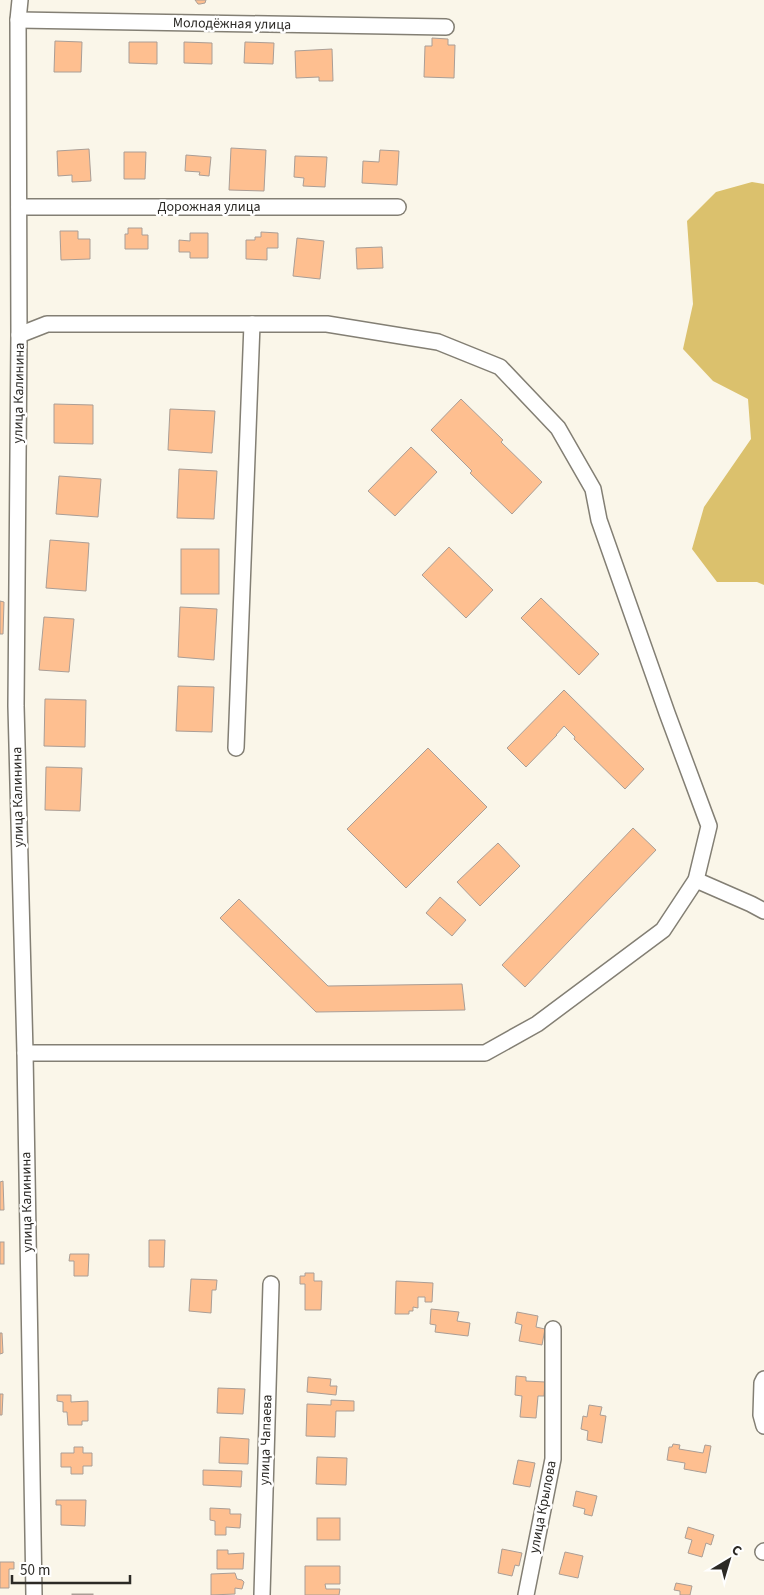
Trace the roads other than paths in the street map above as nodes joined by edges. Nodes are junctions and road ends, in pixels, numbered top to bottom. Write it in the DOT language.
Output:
graph roads {
  1 [pos="20,0"];
  2 [pos="18,20"];
  3 [pos="446,27"];
  4 [pos="19,207"];
  5 [pos="398,207"];
  6 [pos="252,324"];
  7 [pos="19,335"];
  8 [pos="236,748"];
  9 [pos="696,880"];
  10 [pos="764,911"];
  11 [pos="25,1053"];
  12 [pos="271,1284"];
  13 [pos="553,1329"];
  14 [pos="764,1379"];
  15 [pos="764,1426"];
  16 [pos="34,1595"];
  17 [pos="262,1595"];
  18 [pos="526,1595"];
  1 -- 2 [label="street, улица Калинина"];
  2 -- 3 [label="street, Молодёжная улица"];
  2 -- 4 [label="street, улица Калинина"];
  4 -- 5 [label="street, Дорожная улица"];
  4 -- 7 [label="street, улица Калинина"];
  6 -- 7 [label="street"];
  6 -- 8 [label="street"];
  6 -- 9 [label="street"];
  7 -- 11 [label="street, улица Калинина"];
  9 -- 10 [label="street"];
  9 -- 11 [label="street"];
  11 -- 16 [label="street, улица Калинина"];
  12 -- 17 [label="street, улица Чапаева"];
  13 -- 18 [label="street, улица Крылова"];
  14 -- 15 [label="street"];
}
